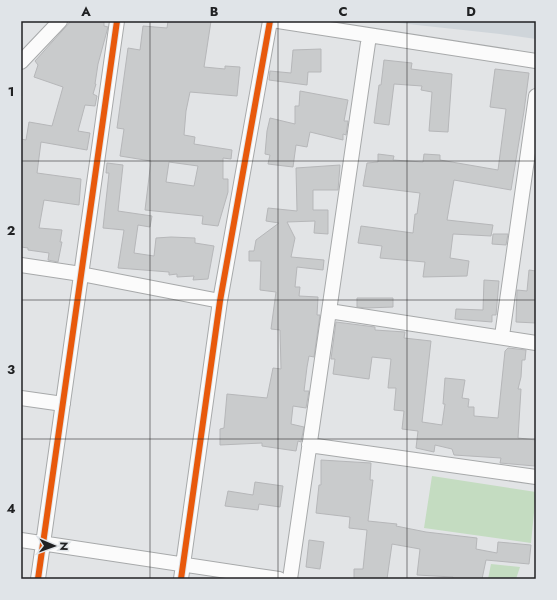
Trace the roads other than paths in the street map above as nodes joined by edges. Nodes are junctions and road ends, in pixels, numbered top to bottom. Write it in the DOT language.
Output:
graph roads {
  1 [pos="60,21"];
  2 [pos="117,21"];
  3 [pos="270,21"];
  4 [pos="278,21"];
  5 [pos="369,36"];
  6 [pos="536,61"];
  7 [pos="21,62"];
  8 [pos="536,96"];
  9 [pos="21,265"];
  10 [pos="81,274"];
  11 [pos="220,301"];
  12 [pos="329,311"];
  13 [pos="502,336"];
  14 [pos="536,343"];
  15 [pos="21,398"];
  16 [pos="63,404"];
  17 [pos="309,445"];
  18 [pos="536,477"];
  19 [pos="21,540"];
  20 [pos="43,544"];
  21 [pos="182,572"];
  22 [pos="38,579"];
  23 [pos="279,579"];
  24 [pos="290,579"];
  1 -- 7 [label="street"];
  2 -- 10 [label="street"];
  3 -- 11 [label="street"];
  4 -- 5 [label="street"];
  5 -- 6 [label="street"];
  5 -- 12 [label="street"];
  8 -- 13 [label="street"];
  9 -- 10 [label="street"];
  10 -- 11 [label="street"];
  10 -- 16 [label="street"];
  11 -- 21 [label="street"];
  12 -- 13 [label="street"];
  12 -- 17 [label="street"];
  13 -- 14 [label="street"];
  15 -- 16 [label="street"];
  16 -- 20 [label="street"];
  17 -- 18 [label="street"];
  17 -- 24 [label="street"];
  19 -- 20 [label="street"];
  20 -- 21 [label="street"];
  20 -- 22 [label="street"];
  21 -- 23 [label="street"];
}
